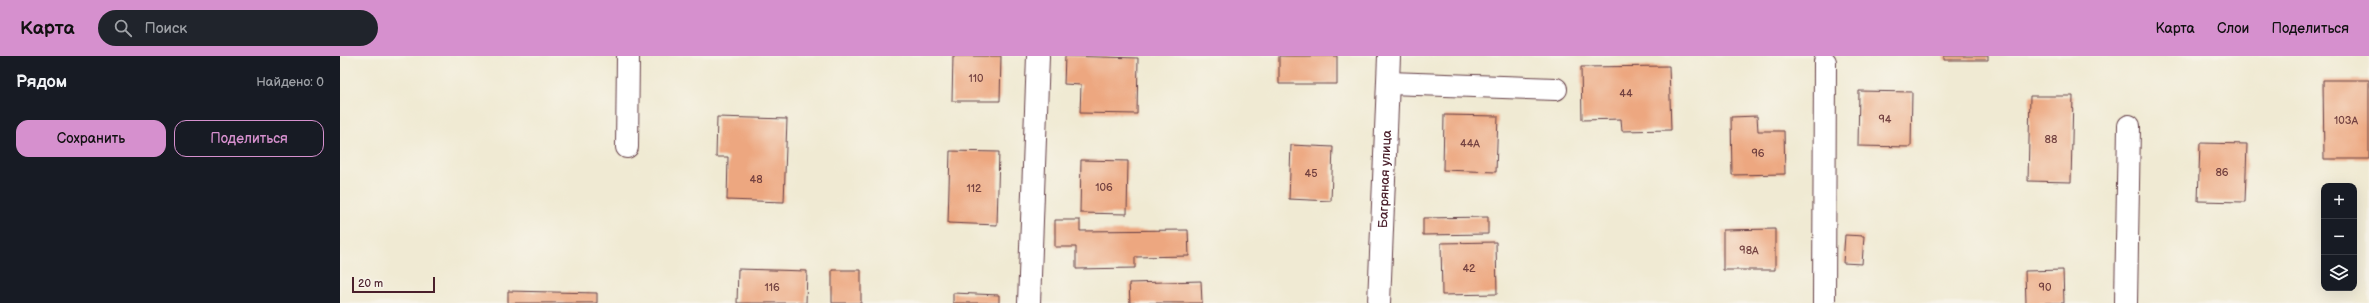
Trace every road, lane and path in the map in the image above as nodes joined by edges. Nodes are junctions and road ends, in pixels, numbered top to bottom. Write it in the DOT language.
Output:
graph roads {
  1 [pos="628,56"];
  2 [pos="1038,56"];
  3 [pos="1389,56"];
  4 [pos="1825,62"];
  5 [pos="1389,83"];
  6 [pos="1556,89"];
  7 [pos="2129,126"];
  8 [pos="627,147"];
  9 [pos="1029,303"];
  10 [pos="1379,303"];
  11 [pos="1824,303"];
  12 [pos="2126,303"];
  1 -- 8 [label="street"];
  2 -- 9 [label="street"];
  3 -- 5 [label="street, Багряная улица"];
  4 -- 11 [label="street"];
  5 -- 6 [label="street"];
  5 -- 10 [label="street, Багряная улица"];
  7 -- 12 [label="street"];
}
